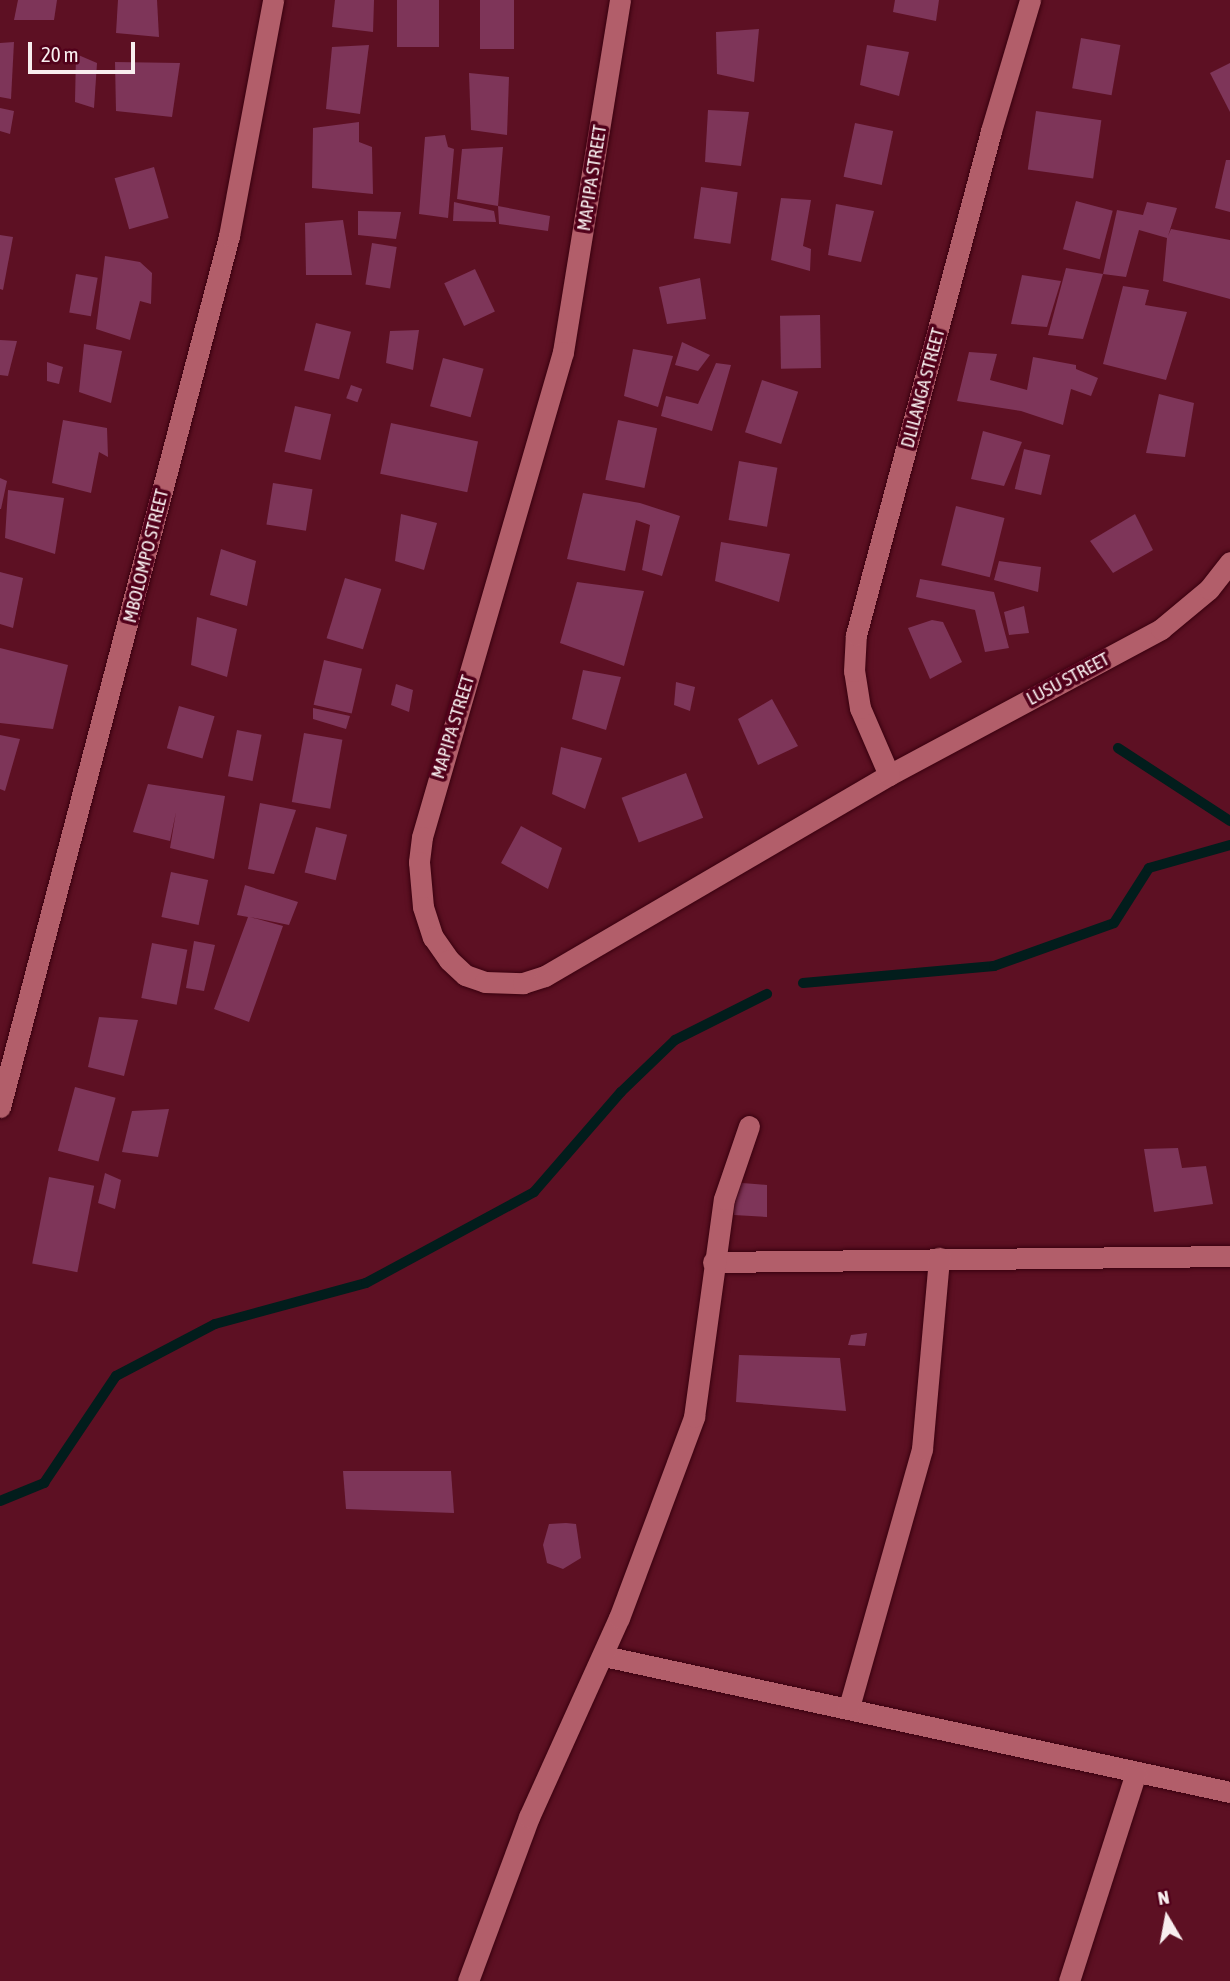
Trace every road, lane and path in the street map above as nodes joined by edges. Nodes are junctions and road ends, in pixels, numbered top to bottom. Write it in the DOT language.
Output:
graph roads {
  1 [pos="273,0"];
  2 [pos="620,0"];
  3 [pos="1030,0"];
  4 [pos="1230,562"];
  5 [pos="889,775"];
  6 [pos="0,1107"];
  7 [pos="749,1126"];
  8 [pos="1230,1256"];
  9 [pos="939,1258"];
  10 [pos="713,1262"];
  11 [pos="604,1656"];
  12 [pos="849,1707"];
  13 [pos="1135,1775"];
  14 [pos="1230,1792"];
  15 [pos="468,1981"];
  16 [pos="1069,1981"];
  1 -- 6 [label="street, MBOLOMPO STREET"];
  2 -- 5 [label="street, MAPIPA STREET"];
  3 -- 5 [label="street, DLILANGA STREET"];
  4 -- 5 [label="street, LUSU STREET"];
  7 -- 10 [label="street"];
  8 -- 9 [label="street"];
  9 -- 10 [label="street"];
  9 -- 12 [label="street"];
  10 -- 11 [label="street"];
  11 -- 12 [label="street"];
  11 -- 15 [label="street"];
  12 -- 13 [label="street"];
  13 -- 14 [label="street"];
  13 -- 16 [label="street"];
}
